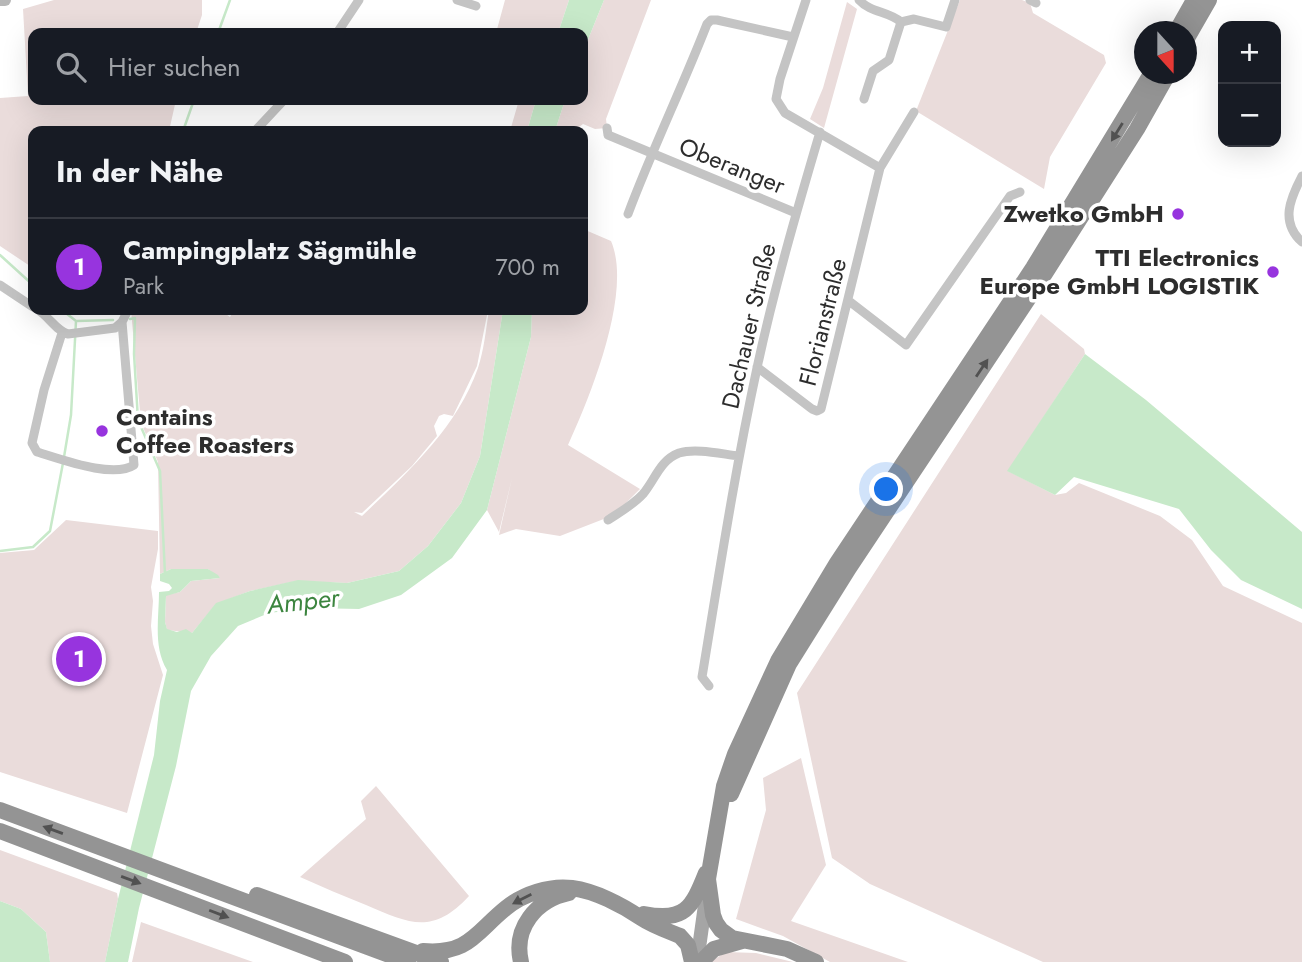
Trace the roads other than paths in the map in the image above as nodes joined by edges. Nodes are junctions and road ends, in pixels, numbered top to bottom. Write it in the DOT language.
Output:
graph roads {
  1 [pos="359,0"];
  2 [pos="457,0"];
  3 [pos="806,0"];
  4 [pos="859,0"];
  5 [pos="955,0"];
  6 [pos="1194,0"];
  7 [pos="1209,0"];
  8 [pos="476,6"];
  9 [pos="1182,21"];
  10 [pos="1197,21"];
  11 [pos="901,22"];
  12 [pos="340,28"];
  13 [pos="793,37"];
  14 [pos="1146,84"];
  15 [pos="1162,84"];
  16 [pos="864,99"];
  17 [pos="279,105"];
  18 [pos="914,112"];
  19 [pos="260,126"];
  20 [pos="607,128"];
  21 [pos="820,132"];
  22 [pos="653,154"];
  23 [pos="880,168"];
  24 [pos="1302,176"];
  25 [pos="1020,192"];
  26 [pos="796,213"];
  27 [pos="628,215"];
  28 [pos="1302,242"];
  29 [pos="0,285"];
  30 [pos="849,301"];
  31 [pos="28,304"];
  32 [pos="46,315"];
  33 [pos="126,315"];
  34 [pos="122,322"];
  35 [pos="65,334"];
  36 [pos="757,367"];
  37 [pos="739,456"];
  38 [pos="608,520"];
  39 [pos="709,687"];
  40 [pos="0,810"];
  41 [pos="717,825"];
  42 [pos="0,831"];
  43 [pos="712,854"];
  44 [pos="165,867"];
  45 [pos="708,879"];
  46 [pos="587,893"];
  47 [pos="646,917"];
  48 [pos="742,941"];
  49 [pos="400,947"];
  50 [pos="345,962"];
  51 [pos="408,962"];
  52 [pos="441,962"];
  53 [pos="521,962"];
  54 [pos="692,962"];
  55 [pos="699,962"];
  56 [pos="816,962"];
  1 -- 12 [label="street"];
  2 -- 8 [label="street"];
  3 -- 13 [label="street"];
  4 -- 11 [label="street"];
  5 -- 11 [label="street"];
  6 -- 9 [label="highway"];
  7 -- 10 [label="highway"];
  11 -- 16 [label="street"];
  13 -- 21 [label="street"];
  13 -- 22 [label="street"];
  14 -- 41 [label="highway, one-way"];
  41 -- 15 [label="highway, one-way"];
  17 -- 19 [label="street"];
  18 -- 23 [label="street, Florianstraße"];
  20 -- 22 [label="street, Oberanger"];
  21 -- 23 [label="street"];
  21 -- 26 [label="street, Dachauer Straße"];
  22 -- 26 [label="street, Oberanger"];
  22 -- 27 [label="street, Oberanger"];
  23 -- 30 [label="street, Florianstraße"];
  24 -- 28 [label="street"];
  25 -- 30 [label="street"];
  26 -- 36 [label="street, Dachauer Straße"];
  29 -- 31 [label="street"];
  30 -- 36 [label="street, Florianstraße"];
  32 -- 35 [label="street"];
  33 -- 34 [label="street"];
  34 -- 35 [label="street"];
  34 -- 35 [label="street"];
  36 -- 37 [label="street, Dachauer Straße"];
  37 -- 38 [label="street"];
  37 -- 39 [label="street, Dachauer Straße"];
  44 -- 40 [label="highway, one-way"];
  41 -- 43 [label="highway"];
  42 -- 50 [label="highway, one-way"];
  43 -- 45 [label="highway"];
  43 -- 47 [label="highway"];
  44 -- 49 [label="highway"];
  44 -- 51 [label="highway"];
  45 -- 48 [label="highway"];
  45 -- 55 [label="main road"];
  46 -- 47 [label="highway"];
  46 -- 49 [label="highway, one-way"];
  46 -- 53 [label="highway"];
  47 -- 54 [label="highway"];
  48 -- 55 [label="highway"];
  48 -- 56 [label="highway"];
  49 -- 52 [label="highway"];
}
